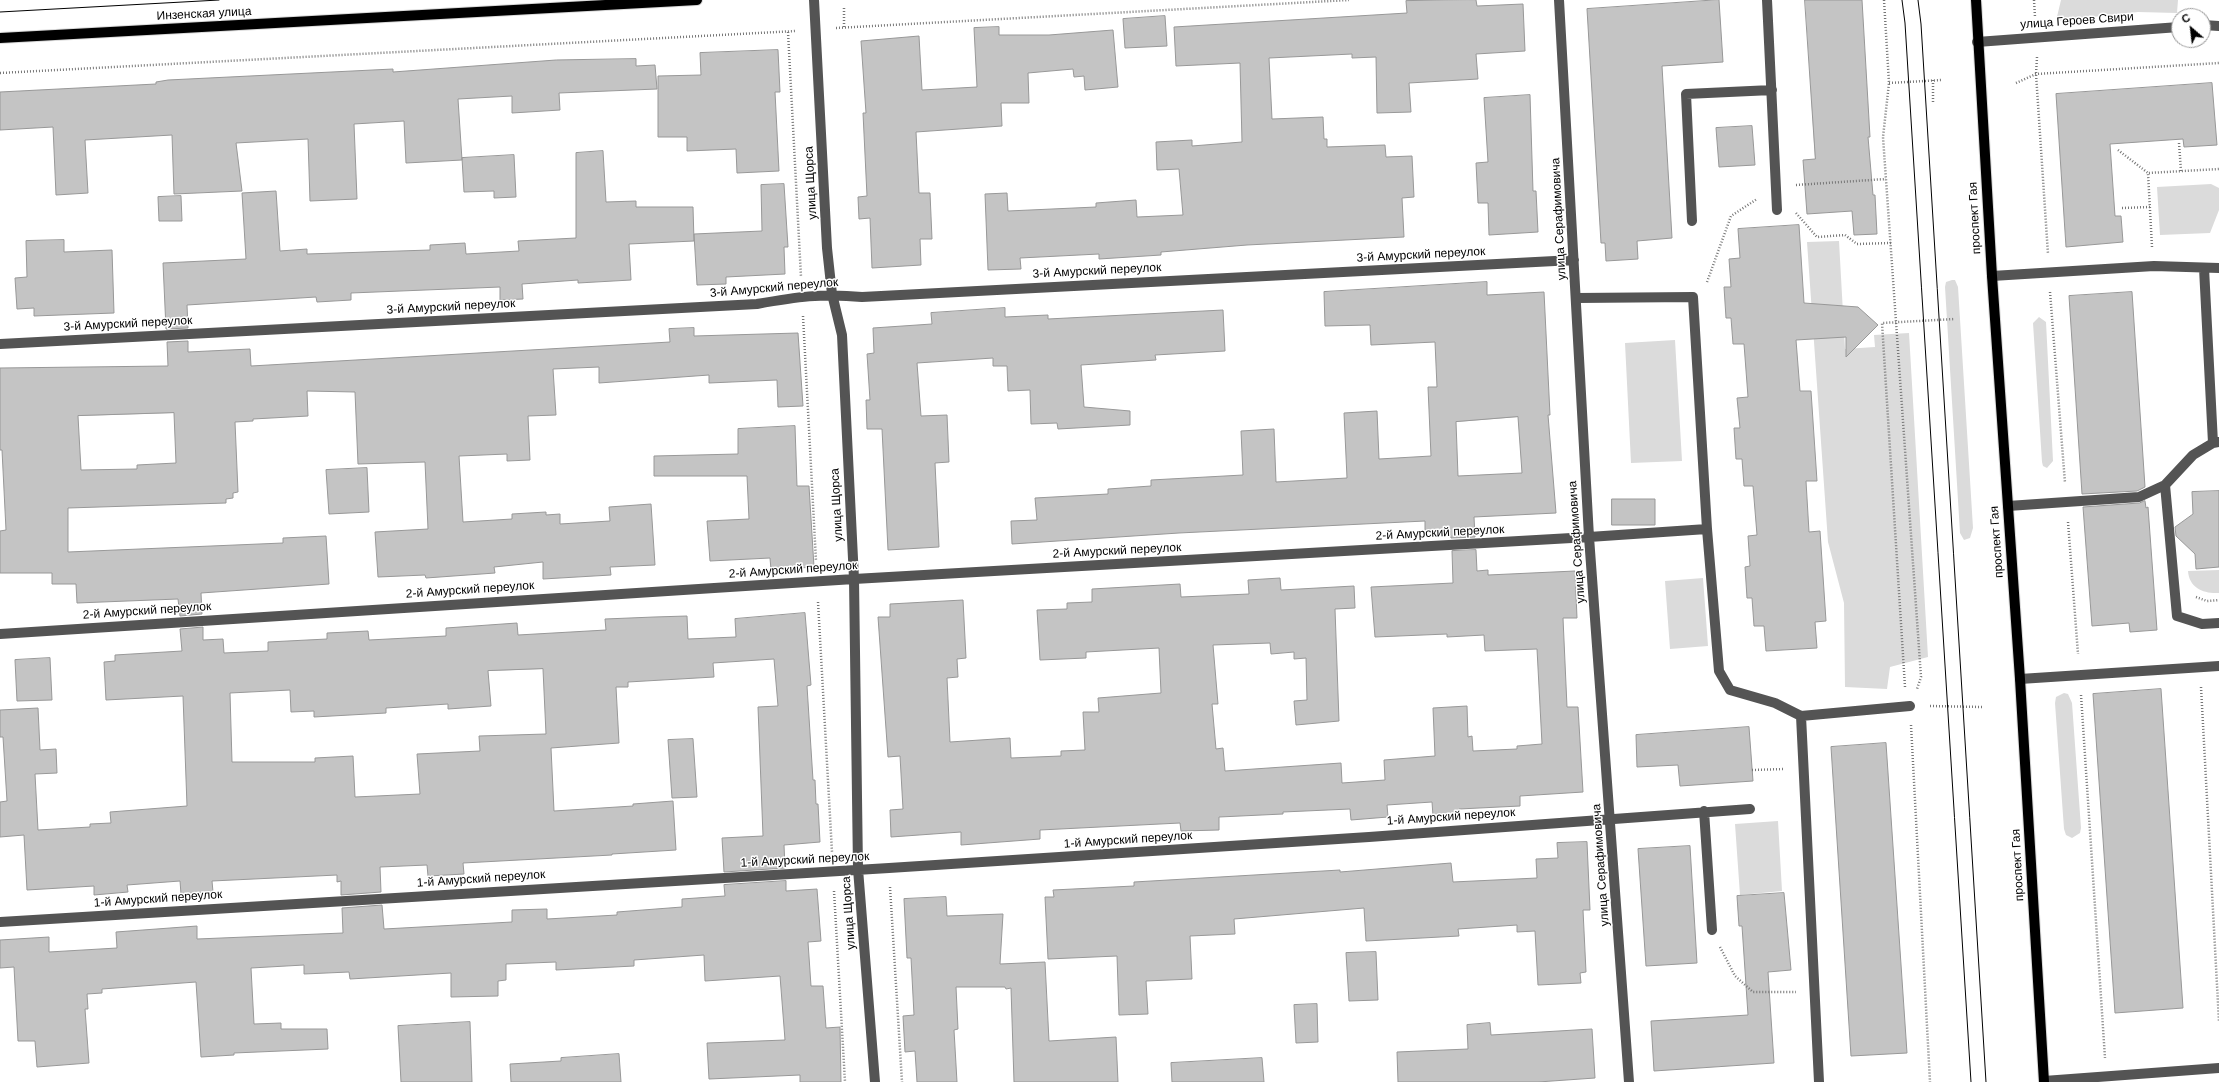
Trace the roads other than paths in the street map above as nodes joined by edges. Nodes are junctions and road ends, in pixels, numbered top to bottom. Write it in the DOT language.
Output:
graph roads {
  1 [pos="697,0"];
  2 [pos="814,0"];
  3 [pos="1559,0"];
  4 [pos="1767,0"];
  5 [pos="1976,0"];
  6 [pos="2171,28"];
  7 [pos="0,38"];
  8 [pos="1977,42"];
  9 [pos="1772,90"];
  10 [pos="1777,210"];
  11 [pos="1692,221"];
  12 [pos="1574,260"];
  13 [pos="2204,268"];
  14 [pos="2219,268"];
  15 [pos="1992,276"];
  16 [pos="832,294"];
  17 [pos="1576,298"];
  18 [pos="0,344"];
  19 [pos="2216,442"];
  20 [pos="2165,485"];
  21 [pos="2008,506"];
  22 [pos="1707,529"];
  23 [pos="1589,537"];
  24 [pos="854,579"];
  25 [pos="2219,623"];
  26 [pos="0,634"];
  27 [pos="2219,666"];
  28 [pos="2020,679"];
  29 [pos="1910,706"];
  30 [pos="1801,716"];
  31 [pos="1750,809"];
  32 [pos="1704,811"];
  33 [pos="1610,818"];
  34 [pos="858,869"];
  35 [pos="0,922"];
  36 [pos="1712,930"];
  37 [pos="2219,1068"];
  38 [pos="2044,1081"];
  39 [pos="875,1082"];
  40 [pos="1629,1082"];
  41 [pos="1819,1082"];
  1 -- 7 [label="main road, Инзенская улица"];
  2 -- 16 [label="street, улица Щорса"];
  3 -- 12 [label="street, улица Серафимовича"];
  4 -- 9 [label="street"];
  5 -- 8 [label="main road, проспект Гая"];
  6 -- 8 [label="street, улица Героев Свири"];
  8 -- 15 [label="main road, проспект Гая"];
  9 -- 10 [label="street"];
  9 -- 11 [label="street"];
  12 -- 16 [label="street, 3-й Амурский переулок"];
  12 -- 17 [label="street, улица Серафимовича"];
  13 -- 14 [label="street"];
  13 -- 15 [label="street"];
  13 -- 19 [label="street"];
  15 -- 21 [label="main road, проспект Гая"];
  16 -- 18 [label="street, 3-й Амурский переулок"];
  16 -- 24 [label="street, улица Щорса"];
  17 -- 22 [label="street"];
  17 -- 23 [label="street, улица Серафимовича"];
  19 -- 20 [label="street"];
  20 -- 21 [label="street"];
  20 -- 25 [label="street"];
  21 -- 28 [label="main road, проспект Гая"];
  22 -- 23 [label="street, 2-й Амурский переулок"];
  22 -- 30 [label="street"];
  23 -- 24 [label="street, 2-й Амурский переулок"];
  23 -- 33 [label="street, улица Серафимовича"];
  24 -- 26 [label="street, 2-й Амурский переулок"];
  24 -- 34 [label="street, улица Щорса"];
  27 -- 28 [label="street"];
  28 -- 38 [label="main road, проспект Гая"];
  29 -- 30 [label="street"];
  30 -- 41 [label="street"];
  31 -- 32 [label="street, 1-й Амурский переулок"];
  32 -- 33 [label="street, 1-й Амурский переулок"];
  32 -- 36 [label="street"];
  33 -- 34 [label="street, 1-й Амурский переулок"];
  33 -- 40 [label="street, улица Серафимовича"];
  34 -- 35 [label="street, 1-й Амурский переулок"];
  34 -- 39 [label="street, улица Щорса"];
  37 -- 38 [label="street"];
}
